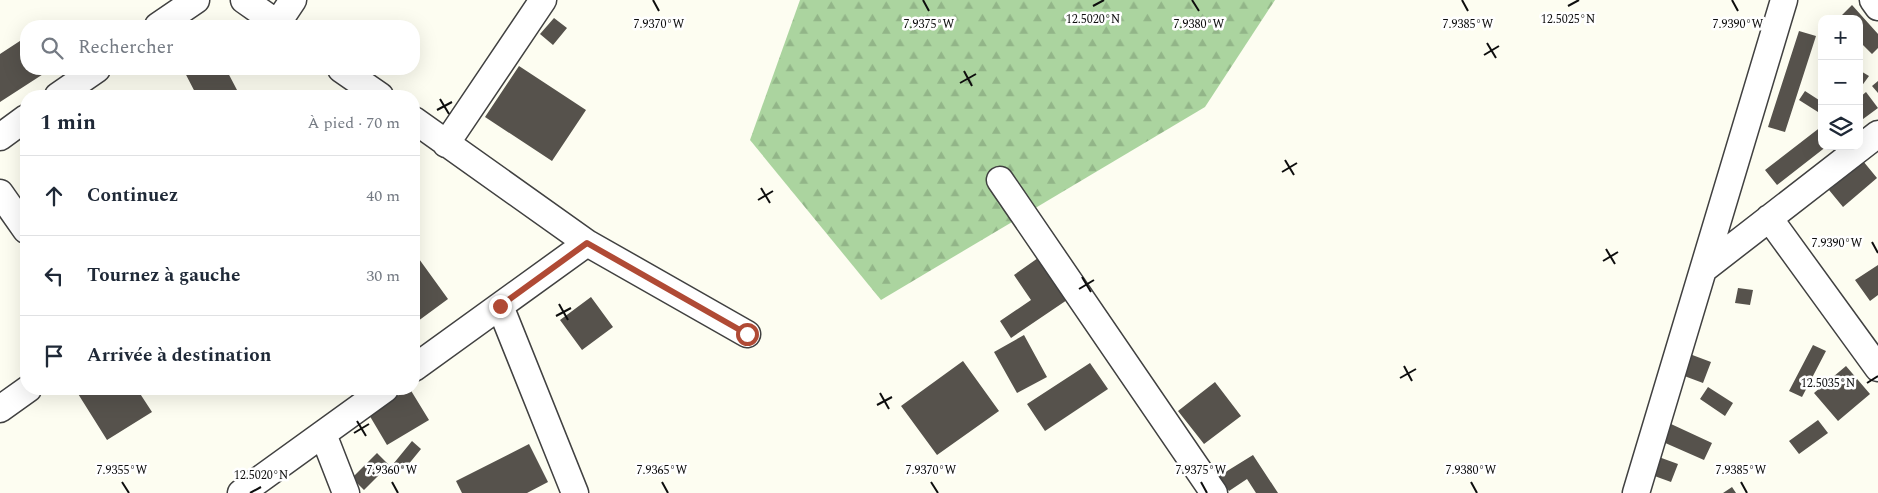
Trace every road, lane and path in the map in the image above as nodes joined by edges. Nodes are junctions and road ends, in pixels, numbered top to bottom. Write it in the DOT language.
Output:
graph roads {
  1 [pos="196,0"];
  2 [pos="244,0"];
  3 [pos="293,0"];
  4 [pos="543,0"];
  5 [pos="1784,0"];
  6 [pos="1873,0"];
  7 [pos="1878,7"];
  8 [pos="167,20"];
  9 [pos="272,20"];
  10 [pos="282,20"];
  11 [pos="88,75"];
  12 [pos="350,75"];
  13 [pos="67,90"];
  14 [pos="371,90"];
  15 [pos="20,122"];
  16 [pos="420,124"];
  17 [pos="1878,134"];
  18 [pos="0,137"];
  19 [pos="446,144"];
  20 [pos="1000,180"];
  21 [pos="0,193"];
  22 [pos="1769,218"];
  23 [pos="20,221"];
  24 [pos="587,243"];
  25 [pos="1704,269"];
  26 [pos="500,306"];
  27 [pos="747,334"];
  28 [pos="420,364"];
  29 [pos="1878,368"];
  30 [pos="20,395"];
  31 [pos="377,395"];
  32 [pos="0,409"];
  33 [pos="323,434"];
  34 [pos="241,493"];
  35 [pos="346,493"];
  36 [pos="575,493"];
  37 [pos="1214,493"];
  38 [pos="1636,493"];
  1 -- 8 [label="street"];
  2 -- 9 [label="street"];
  3 -- 10 [label="street"];
  4 -- 19 [label="street"];
  5 -- 25 [label="street"];
  6 -- 7 [label="street"];
  11 -- 13 [label="street"];
  12 -- 14 [label="street"];
  15 -- 18 [label="street"];
  16 -- 19 [label="street"];
  17 -- 22 [label="street"];
  19 -- 24 [label="street"];
  20 -- 37 [label="street"];
  21 -- 23 [label="street"];
  22 -- 25 [label="street"];
  22 -- 29 [label="street"];
  24 -- 26 [label="street"];
  24 -- 27 [label="street"];
  25 -- 38 [label="street"];
  26 -- 28 [label="street"];
  26 -- 36 [label="street"];
  30 -- 32 [label="street"];
  31 -- 33 [label="street"];
  33 -- 34 [label="street"];
  33 -- 35 [label="street"];
}
